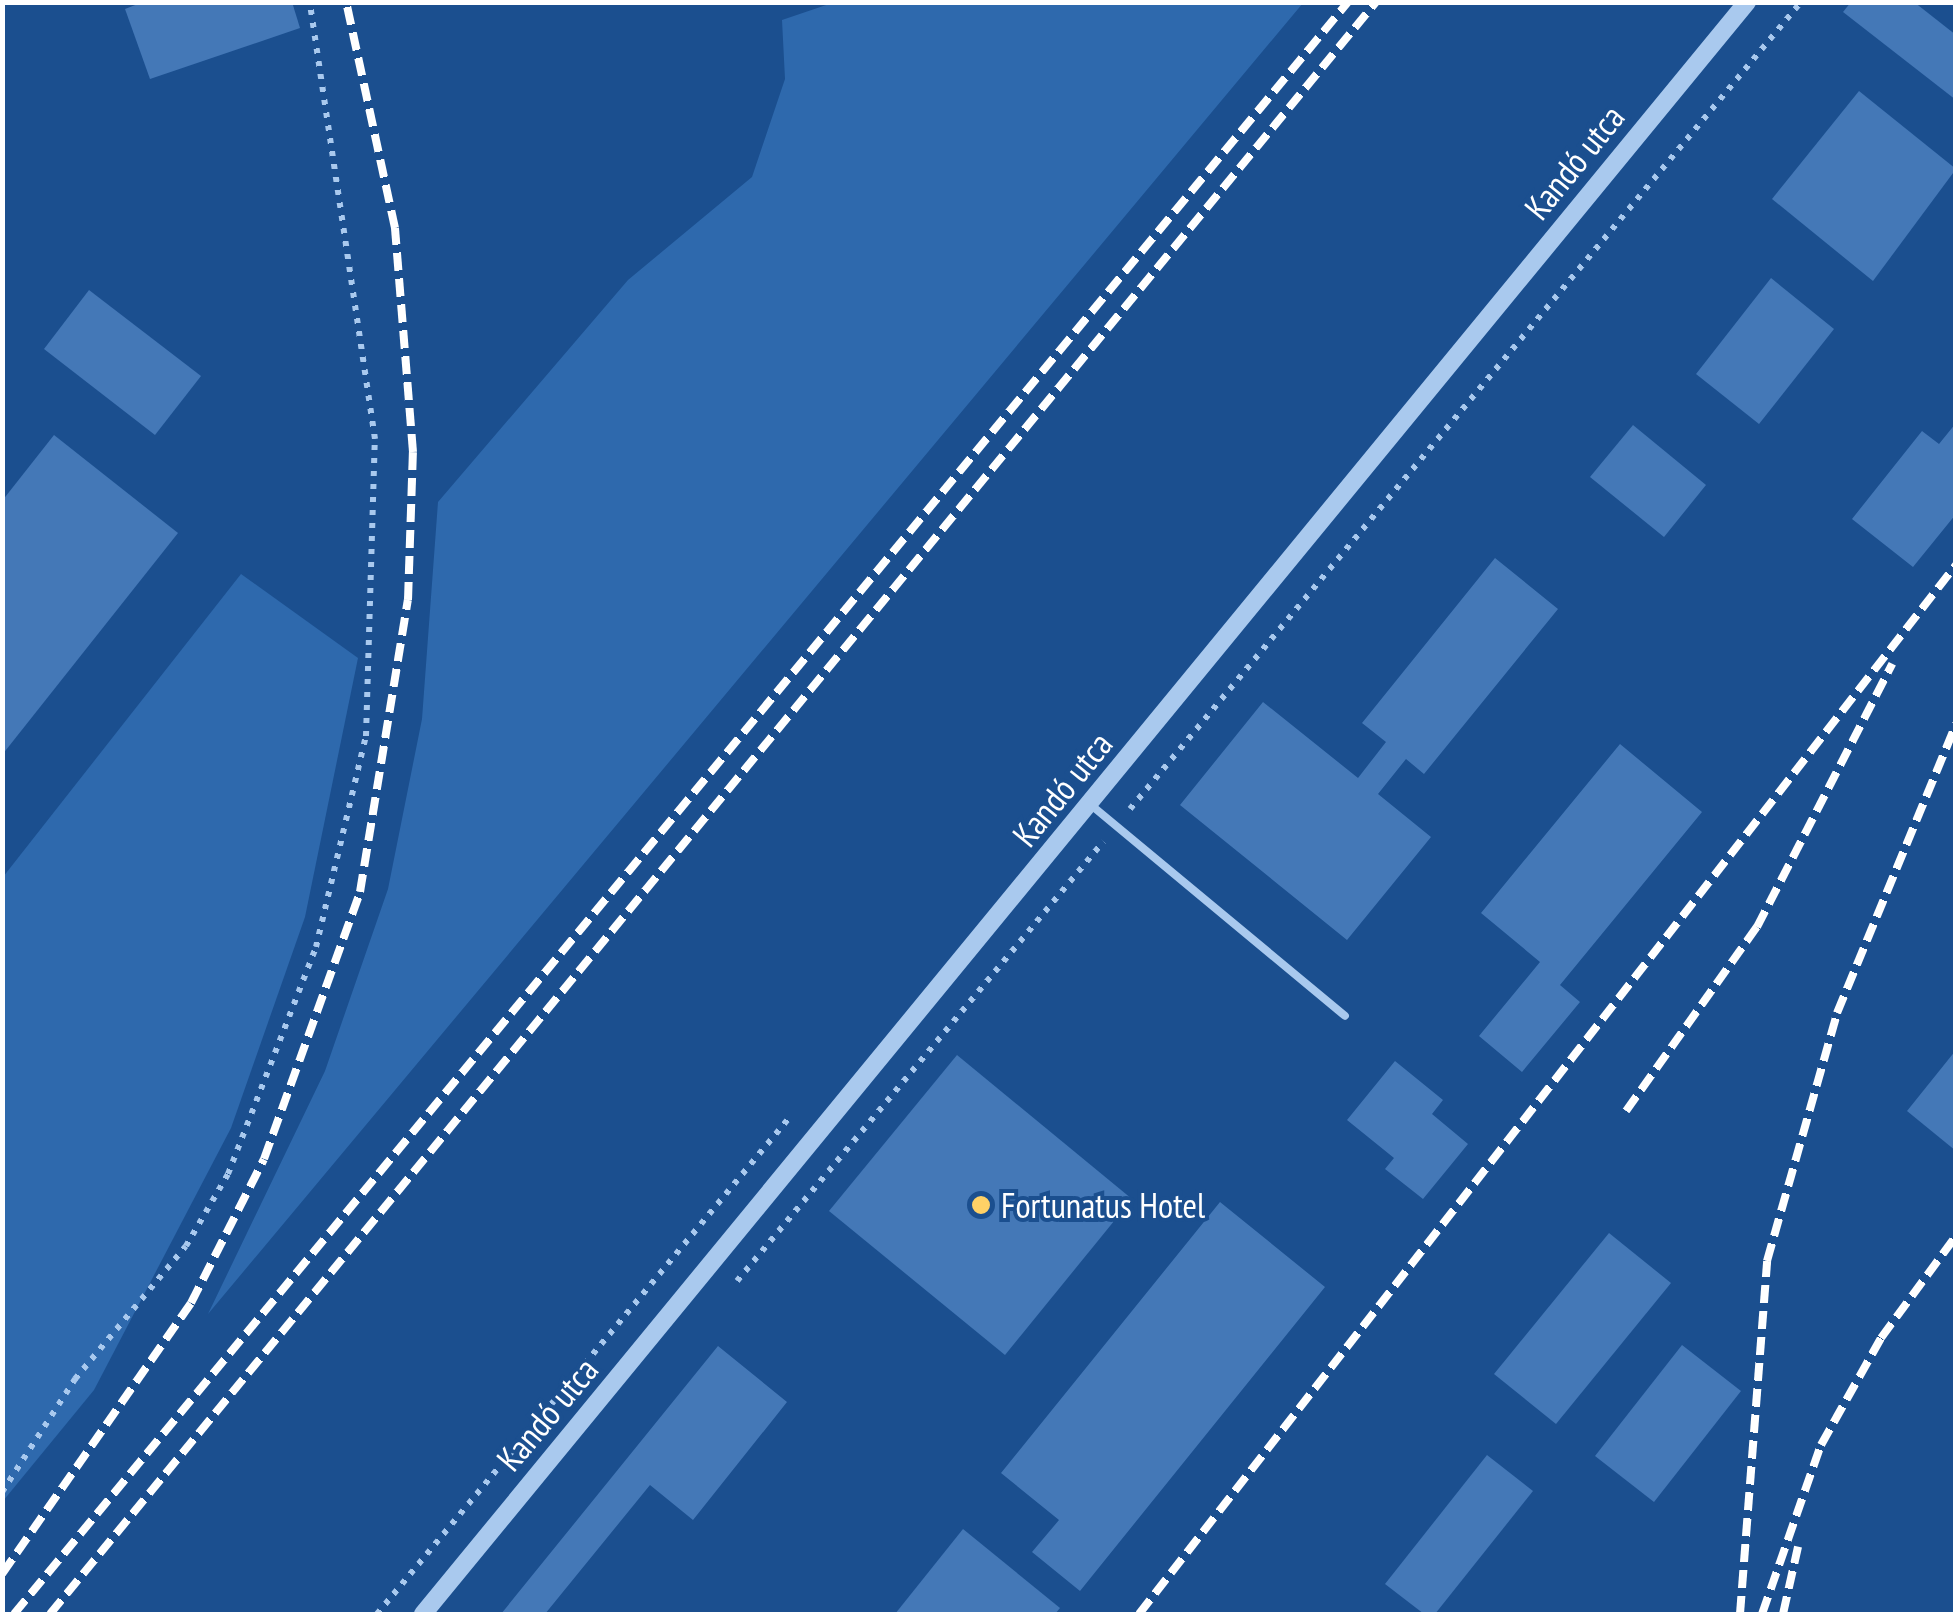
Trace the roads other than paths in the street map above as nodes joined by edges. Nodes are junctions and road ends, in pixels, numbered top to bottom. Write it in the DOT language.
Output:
graph roads {
  1 [pos="1747,2"];
  2 [pos="1091,805"];
  3 [pos="1345,1016"];
  4 [pos="424,1614"];
  1 -- 2 [label="street, Kandó utca"];
  2 -- 3 [label="lane"];
  2 -- 4 [label="street, Kandó utca"];
}
